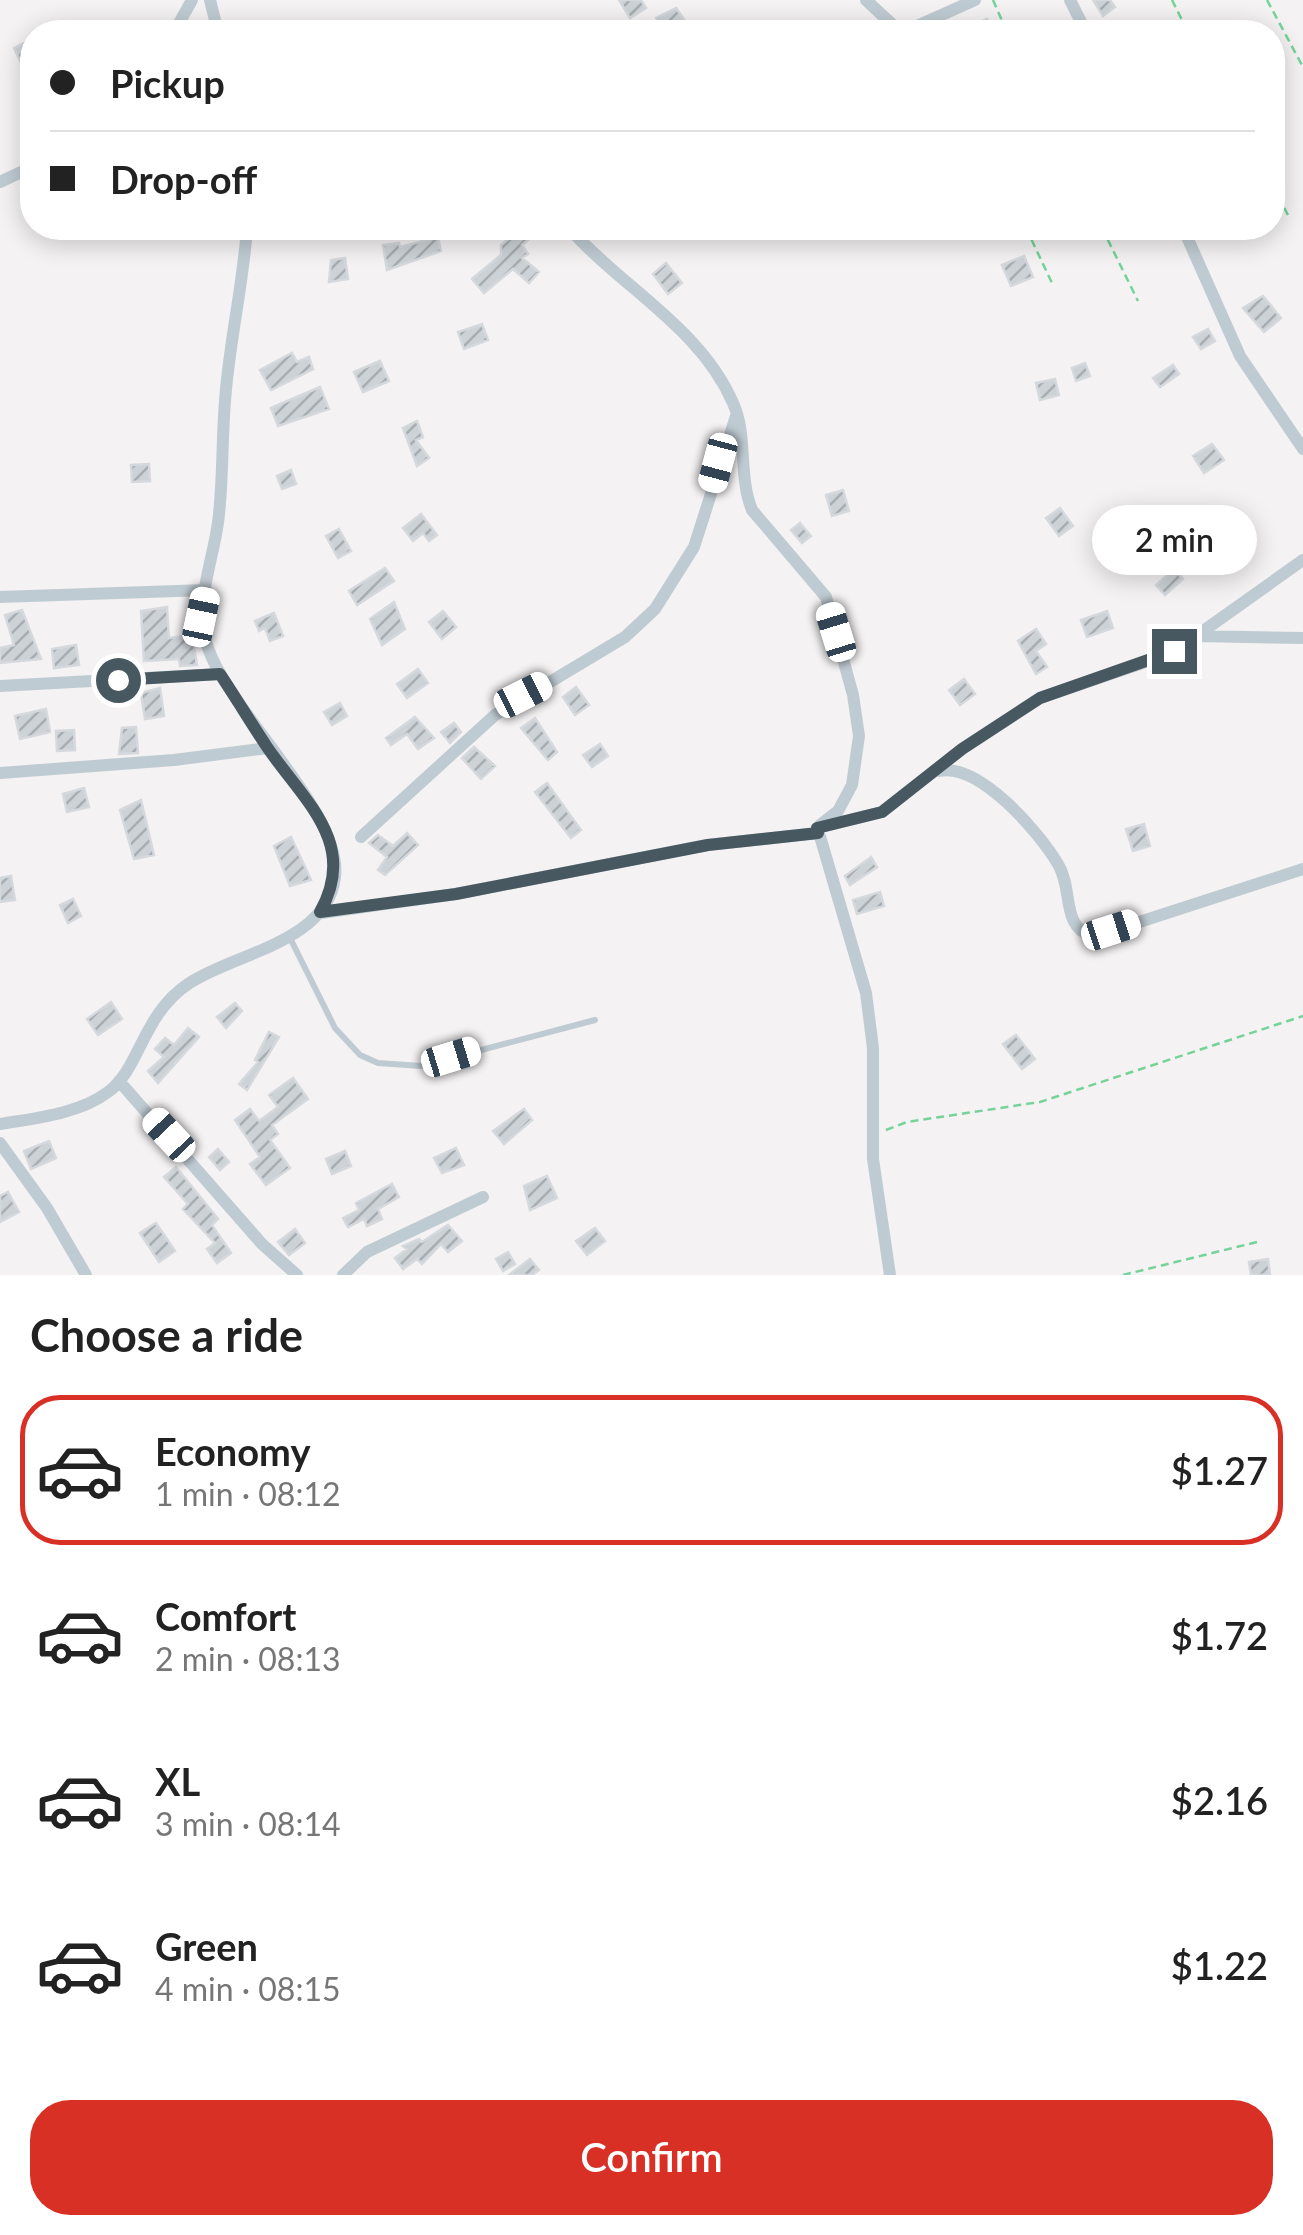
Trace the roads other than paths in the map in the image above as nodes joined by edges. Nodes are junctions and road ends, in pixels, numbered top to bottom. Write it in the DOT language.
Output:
graph roads {
  1 [pos="866,0"];
  2 [pos="975,0"];
  3 [pos="887,20"];
  4 [pos="930,20"];
  5 [pos="245,240"];
  6 [pos="579,240"];
  7 [pos="1188,240"];
  8 [pos="736,414"];
  9 [pos="1303,449"];
  10 [pos="1303,560"];
  11 [pos="206,590"];
  12 [pos="0,597"];
  13 [pos="1196,636"];
  14 [pos="1303,638"];
  15 [pos="220,674"];
  16 [pos="0,686"];
  17 [pos="268,748"];
  18 [pos="936,772"];
  19 [pos="0,773"];
  20 [pos="818,830"];
  21 [pos="361,837"];
  22 [pos="1303,869"];
  23 [pos="320,912"];
  24 [pos="288,935"];
  25 [pos="595,1020"];
  26 [pos="119,1081"];
  27 [pos="0,1124"];
  28 [pos="0,1143"];
  29 [pos="484,1197"];
  30 [pos="291,1274"];
  31 [pos="86,1275"];
  32 [pos="343,1275"];
  33 [pos="890,1275"];
  1 -- 3 [label="street"];
  2 -- 4 [label="street"];
  5 -- 11 [label="street"];
  6 -- 8 [label="street"];
  7 -- 9 [label="street"];
  8 -- 20 [label="street"];
  8 -- 21 [label="street"];
  10 -- 13 [label="street"];
  11 -- 12 [label="street"];
  11 -- 15 [label="street"];
  13 -- 14 [label="street"];
  13 -- 18 [label="street"];
  15 -- 16 [label="street"];
  15 -- 17 [label="street"];
  17 -- 19 [label="street"];
  17 -- 23 [label="street"];
  18 -- 20 [label="street"];
  18 -- 22 [label="street"];
  20 -- 23 [label="street"];
  20 -- 33 [label="street"];
  23 -- 24 [label="street"];
  24 -- 25 [label="lane"];
  24 -- 26 [label="street"];
  26 -- 27 [label="street"];
  26 -- 30 [label="street"];
  28 -- 31 [label="street"];
  29 -- 32 [label="street"];
}
